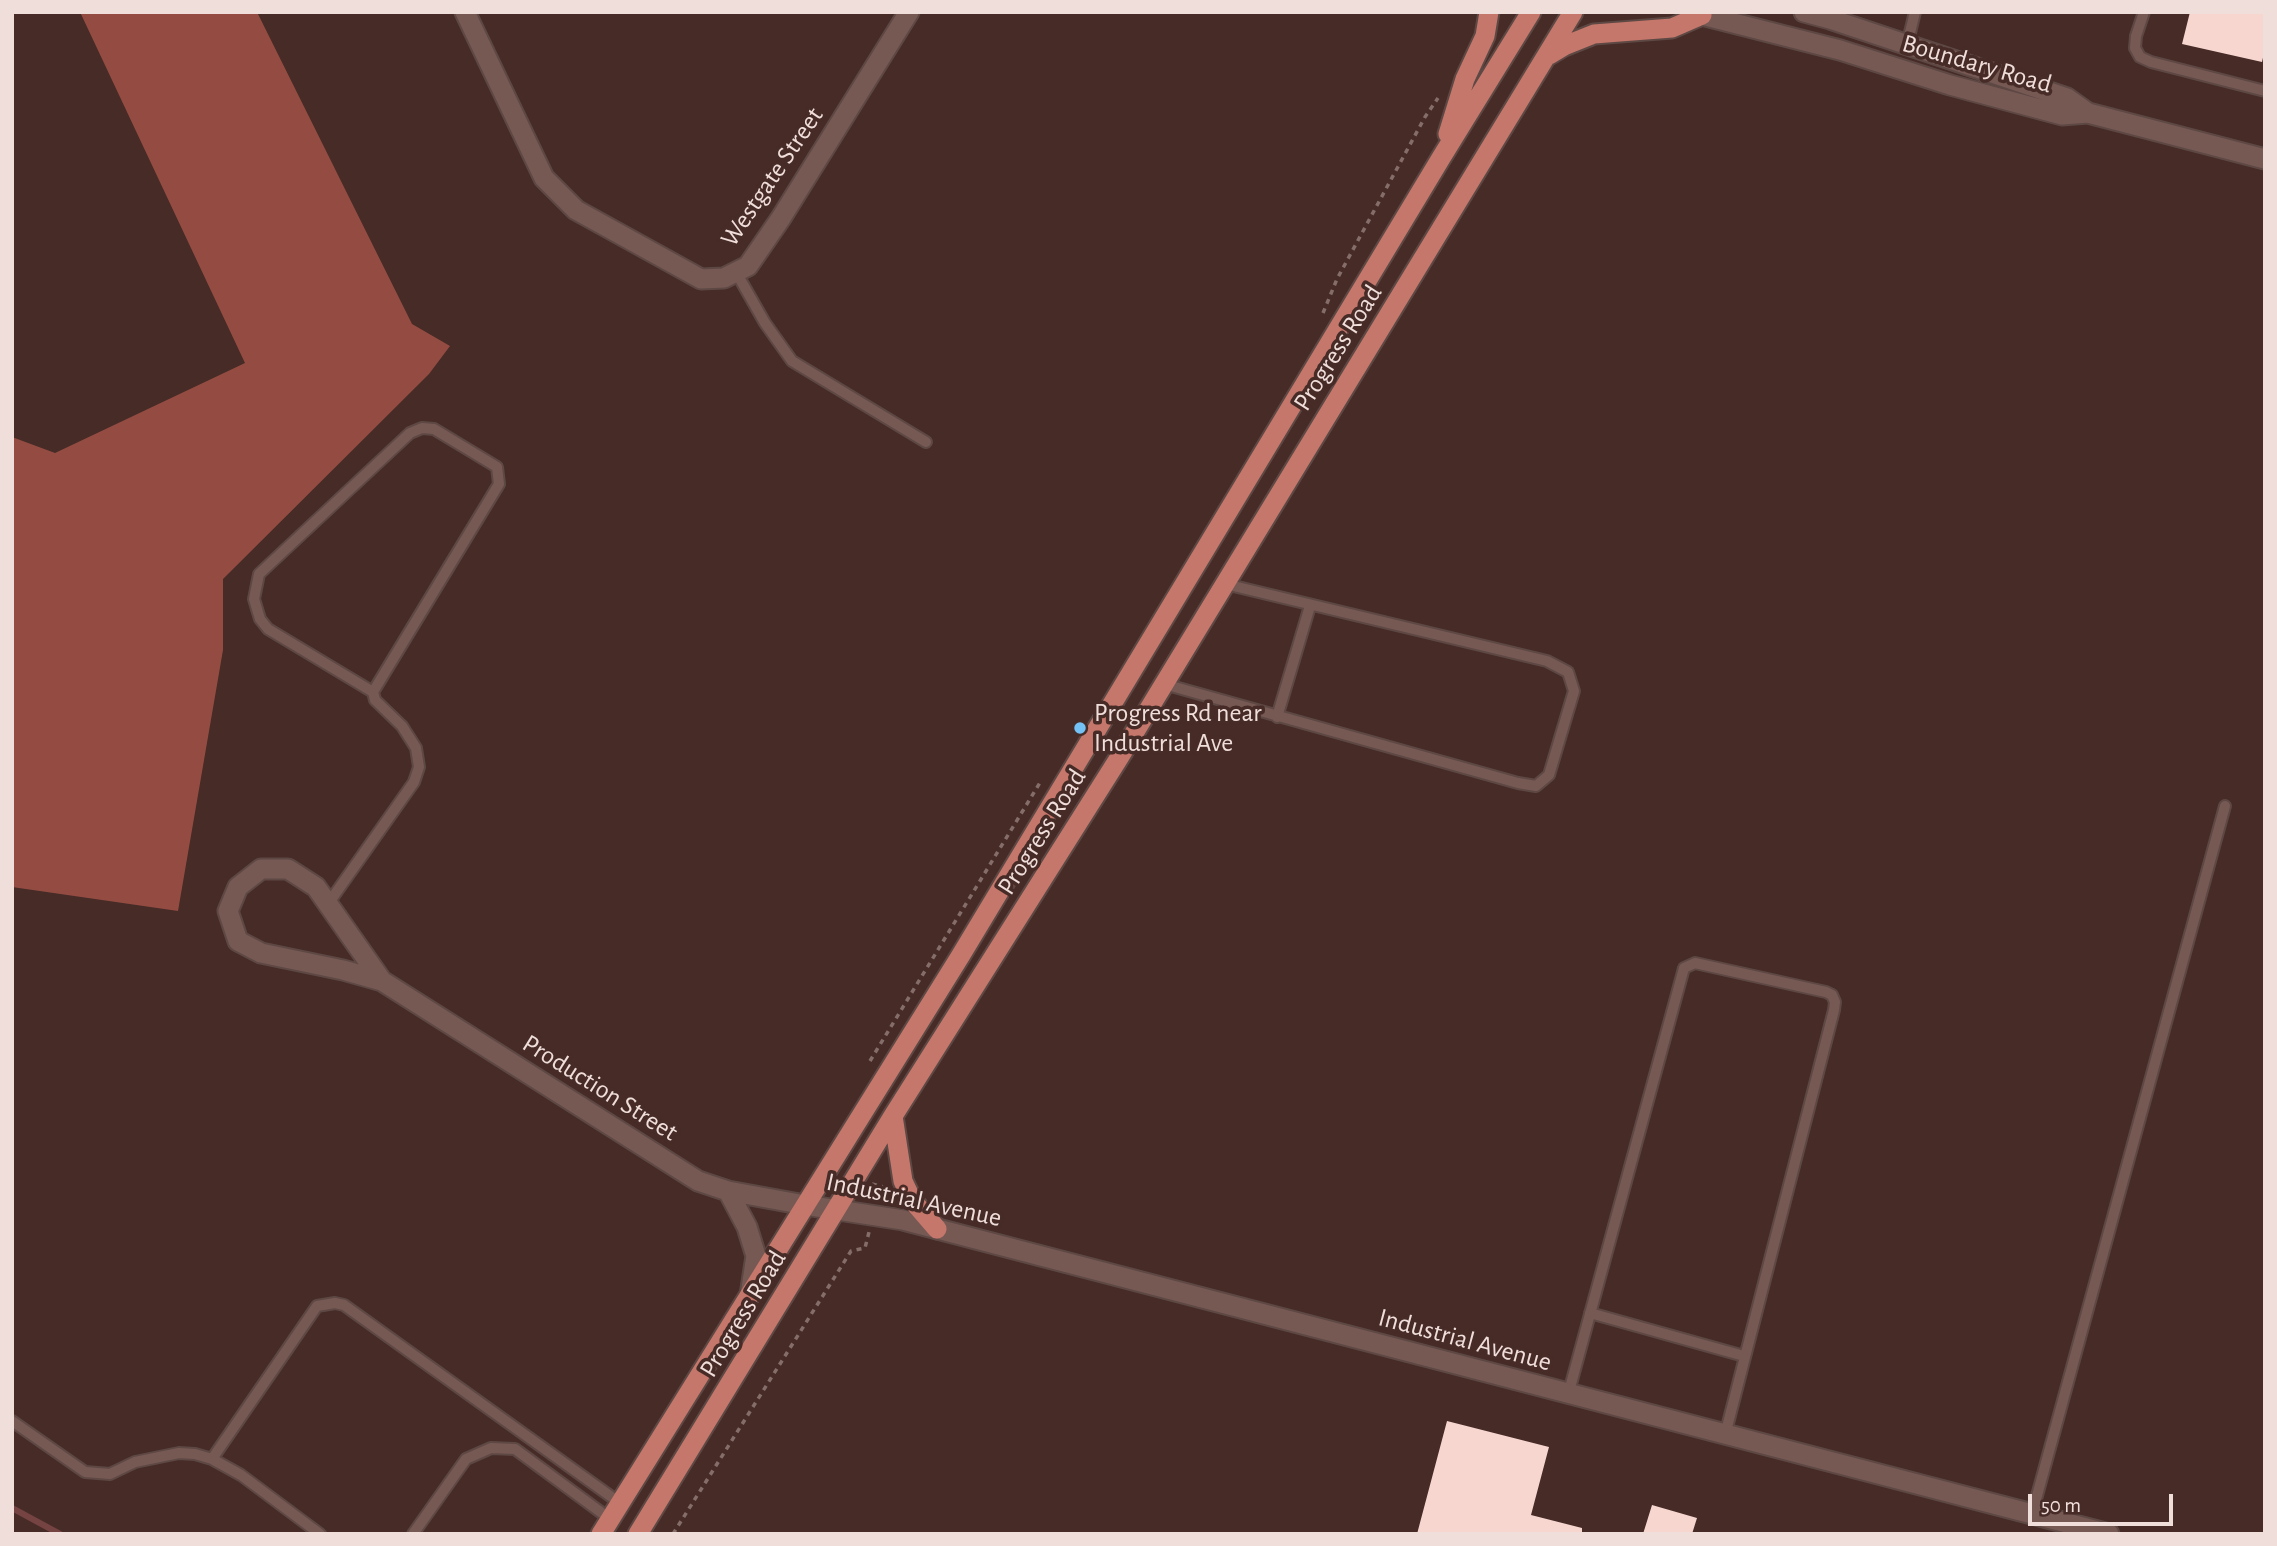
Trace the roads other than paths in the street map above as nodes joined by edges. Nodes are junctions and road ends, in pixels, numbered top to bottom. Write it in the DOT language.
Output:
graph roads {
  1 [pos="465,12"];
  2 [pos="909,12"];
  3 [pos="1489,12"];
  4 [pos="1531,12"];
  5 [pos="1573,12"];
  6 [pos="1804,12"];
  7 [pos="1914,12"];
  8 [pos="2144,12"];
  9 [pos="1696,14"];
  10 [pos="1907,45"];
  11 [pos="1549,55"];
  12 [pos="2265,91"];
  13 [pos="2088,113"];
  14 [pos="1441,158"];
  15 [pos="2265,159"];
  16 [pos="736,272"];
  17 [pos="926,442"];
  18 [pos="1225,584"];
  19 [pos="1310,606"];
  20 [pos="1164,684"];
  21 [pos="373,692"];
  22 [pos="1277,717"];
  23 [pos="2225,806"];
  24 [pos="328,904"];
  25 [pos="382,981"];
  26 [pos="893,1116"];
  27 [pos="728,1191"];
  28 [pos="805,1205"];
  29 [pos="838,1210"];
  30 [pos="937,1229"];
  31 [pos="750,1295"];
  32 [pos="1590,1313"];
  33 [pos="1744,1356"];
  34 [pos="1568,1395"];
  35 [pos="12,1421"];
  36 [pos="1724,1435"];
  37 [pos="212,1459"];
  38 [pos="2032,1514"];
  39 [pos="610,1518"];
  40 [pos="320,1534"];
  41 [pos="413,1534"];
  42 [pos="638,1534"];
  43 [pos="2109,1534"];
  1 -- 16 [label="street, Westgate Street"];
  2 -- 16 [label="street, Westgate Street"];
  3 -- 14 [label="main road"];
  4 -- 14 [label="main road, Progress Road"];
  5 -- 11 [label="main road, Progress Road"];
  6 -- 10 [label="street, Boundary Road"];
  7 -- 10 [label="lane"];
  8 -- 12 [label="lane"];
  9 -- 11 [label="main road"];
  9 -- 13 [label="street, Boundary Road"];
  10 -- 13 [label="street, Boundary Road"];
  11 -- 18 [label="main road, Progress Road"];
  13 -- 15 [label="street, Boundary Road"];
  14 -- 28 [label="main road, Progress Road"];
  16 -- 17 [label="lane"];
  18 -- 19 [label="lane"];
  18 -- 20 [label="main road, Progress Road"];
  19 -- 22 [label="lane"];
  19 -- 22 [label="lane"];
  20 -- 22 [label="lane"];
  20 -- 26 [label="main road, Progress Road"];
  21 -- 21 [label="lane"];
  21 -- 24 [label="lane"];
  23 -- 38 [label="lane"];
  24 -- 25 [label="street, Production Street"];
  24 -- 25 [label="street, Production Street"];
  25 -- 27 [label="street, Production Street"];
  26 -- 29 [label="main road, Progress Road"];
  26 -- 30 [label="main road"];
  27 -- 28 [label="street, Production Street"];
  27 -- 31 [label="street"];
  28 -- 29 [label="street, Industrial Avenue"];
  28 -- 31 [label="main road, Progress Road"];
  29 -- 30 [label="street, Industrial Avenue"];
  29 -- 42 [label="main road, Progress Road"];
  30 -- 34 [label="street, Industrial Avenue"];
  31 -- 39 [label="main road, Progress Road"];
  32 -- 33 [label="lane"];
  32 -- 33 [label="lane"];
  32 -- 34 [label="lane"];
  33 -- 36 [label="lane"];
  34 -- 36 [label="street, Industrial Avenue"];
  35 -- 37 [label="lane"];
  36 -- 38 [label="street, Industrial Avenue"];
  37 -- 39 [label="lane"];
  37 -- 40 [label="lane"];
  38 -- 43 [label="street, Industrial Avenue"];
  39 -- 41 [label="lane"];
}
